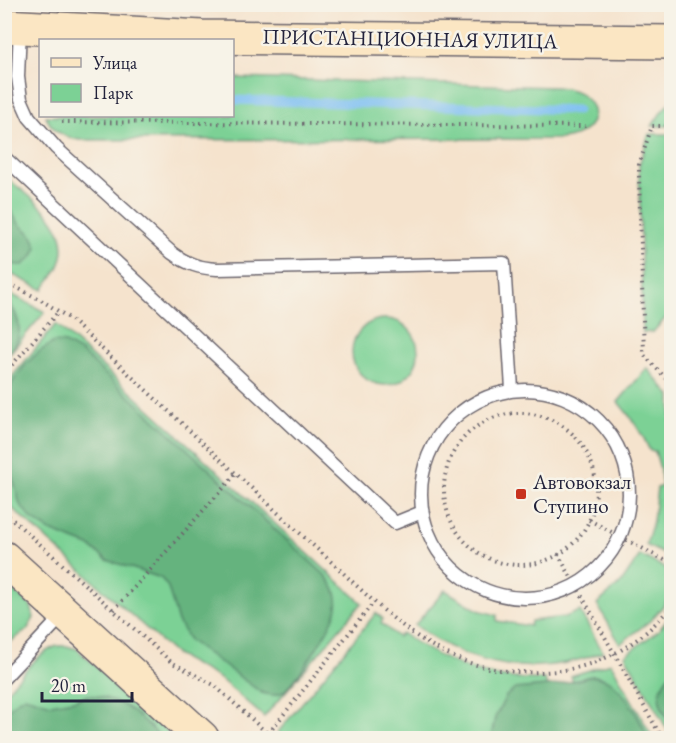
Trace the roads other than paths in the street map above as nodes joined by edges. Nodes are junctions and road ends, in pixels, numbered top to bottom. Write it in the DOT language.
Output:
graph roads {
  1 [pos="12,26"];
  2 [pos="672,42"];
  3 [pos="4,146"];
  4 [pos="4,157"];
  5 [pos="27,176"];
  6 [pos="512,390"];
  7 [pos="422,512"];
  8 [pos="4,558"];
  9 [pos="65,614"];
  10 [pos="4,678"];
  11 [pos="202,738"];
  1 -- 2 [label="main road, ПРИСТАНЦИОННАЯ УЛИЦА"];
  1 -- 6 [label="lane"];
  3 -- 5 [label="lane"];
  4 -- 5 [label="lane"];
  5 -- 7 [label="lane"];
  6 -- 7 [label="lane"];
  6 -- 7 [label="lane"];
  8 -- 9 [label="main road"];
  9 -- 10 [label="lane"];
  9 -- 11 [label="main road"];
}
